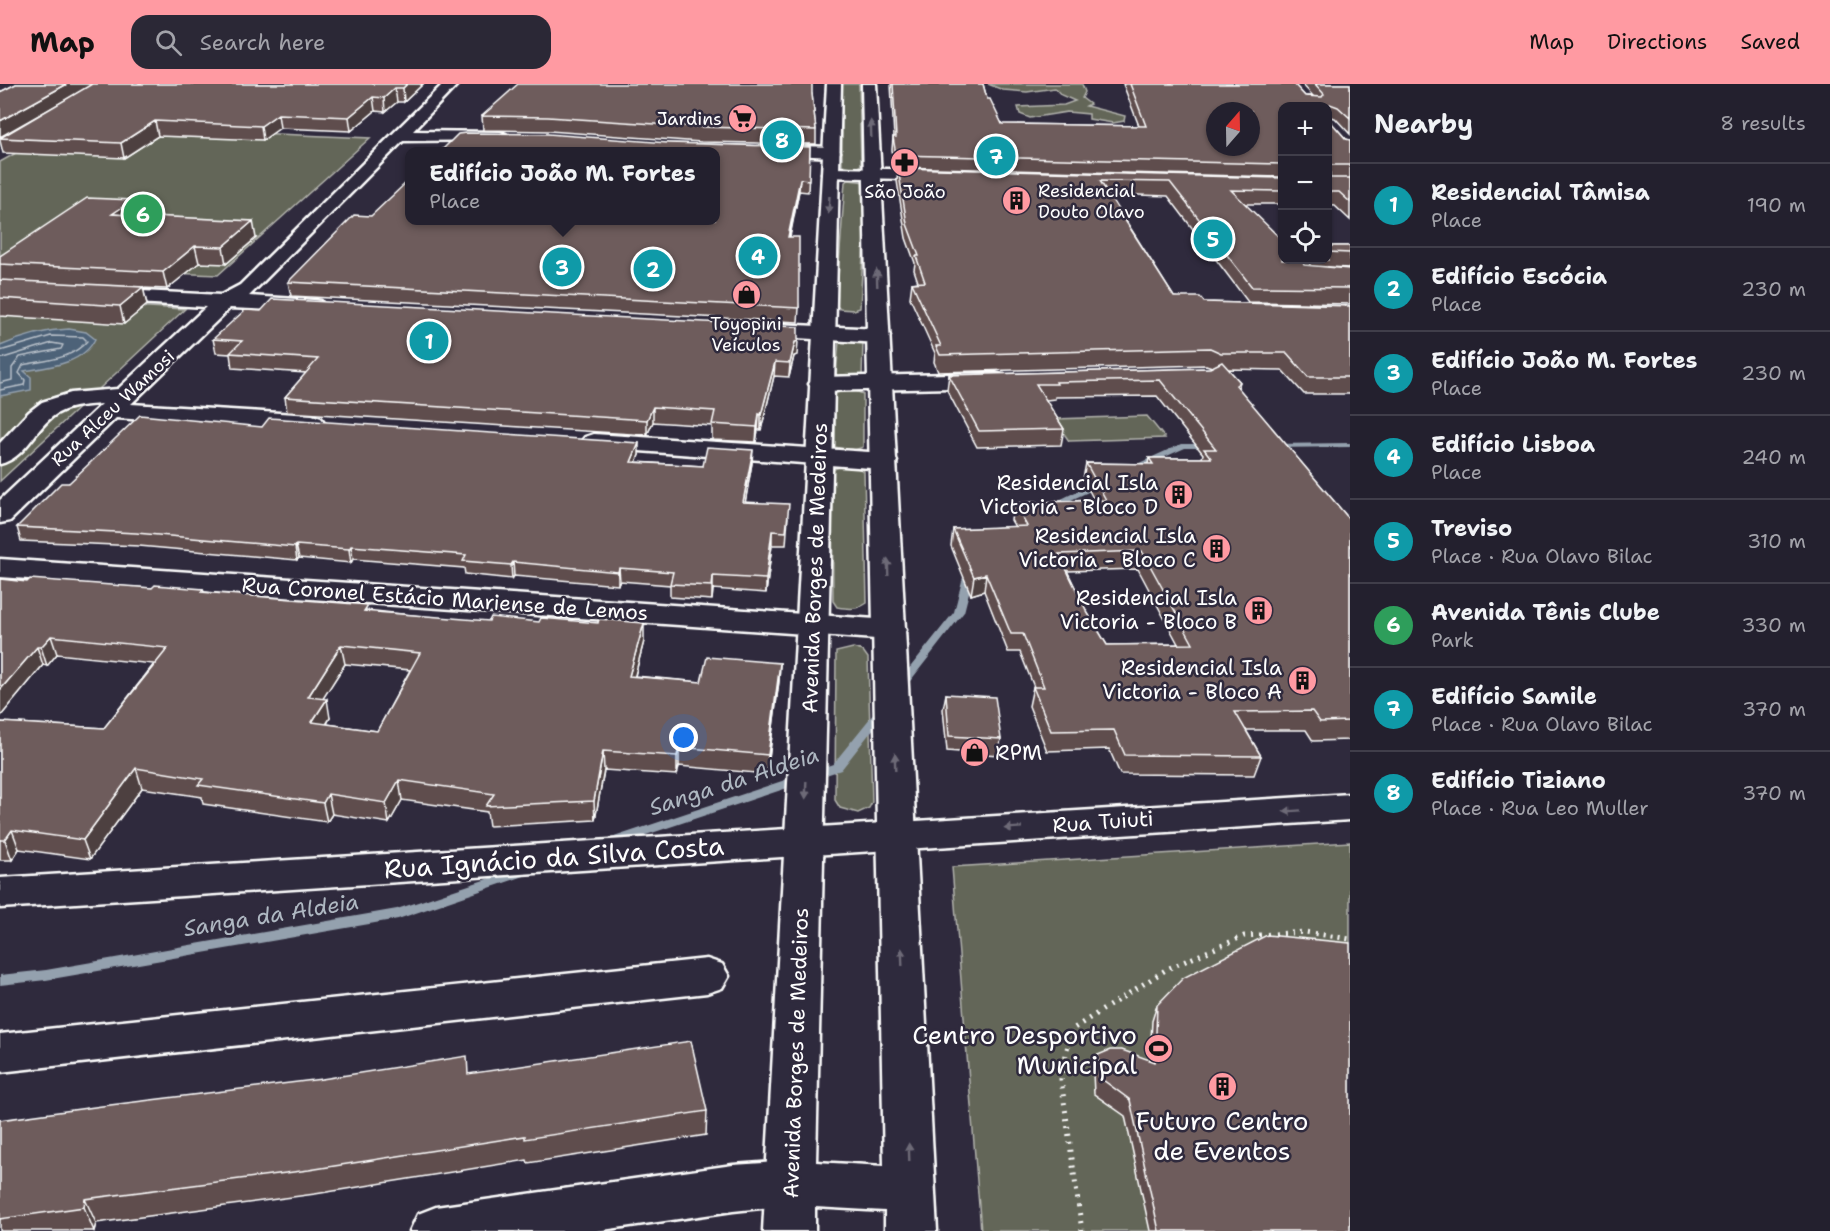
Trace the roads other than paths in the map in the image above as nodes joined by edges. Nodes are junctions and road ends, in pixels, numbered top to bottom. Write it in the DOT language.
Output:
graph roads {
  1 [pos="451,84"];
  2 [pos="834,84"];
  3 [pos="869,84"];
  4 [pos="400,136"];
  5 [pos="514,138"];
  6 [pos="748,150"];
  7 [pos="831,152"];
  8 [pos="831,173"];
  9 [pos="873,174"];
  10 [pos="963,176"];
  11 [pos="247,289"];
  12 [pos="225,302"];
  13 [pos="736,321"];
  14 [pos="824,326"];
  15 [pos="879,329"];
  16 [pos="1020,379"];
  17 [pos="881,383"];
  18 [pos="821,384"];
  19 [pos="118,403"];
  20 [pos="0,422"];
  21 [pos="33,423"];
  22 [pos="335,425"];
  23 [pos="572,440"];
  24 [pos="0,456"];
  25 [pos="819,457"];
  26 [pos="884,461"];
  27 [pos="0,514"];
  28 [pos="0,568"];
  29 [pos="812,625"];
  30 [pos="890,630"];
  31 [pos="1350,807"];
  32 [pos="897,835"];
  33 [pos="856,837"];
  34 [pos="804,841"];
  35 [pos="0,893"];
  36 [pos="707,976"];
  37 [pos="0,1053"];
  38 [pos="790,1182"];
  39 [pos="911,1211"];
  40 [pos="436,1231"];
  41 [pos="789,1231"];
  1 -- 4 [label="street, Rua Alceu Wamosi"];
  2 -- 7 [label="street, Avenida Borges de Medeiros"];
  9 -- 3 [label="street, one-way"];
  4 -- 5 [label="street"];
  4 -- 11 [label="street, Rua Alceu Wamosi"];
  6 -- 7 [label="street"];
  7 -- 8 [label="street, Avenida Borges de Medeiros"];
  8 -- 9 [label="street"];
  8 -- 14 [label="street, Avenida Borges de Medeiros, one-way"];
  9 -- 10 [label="street"];
  15 -- 9 [label="street, one-way"];
  11 -- 12 [label="street, Rua Alceu Wamosi"];
  11 -- 12 [label="street"];
  11 -- 12 [label="street"];
  12 -- 19 [label="street, Rua Alceu Wamosi"];
  13 -- 14 [label="street"];
  14 -- 15 [label="street"];
  14 -- 18 [label="street, Avenida Borges de Medeiros"];
  15 -- 17 [label="street"];
  16 -- 17 [label="street"];
  17 -- 18 [label="street"];
  17 -- 26 [label="street"];
  18 -- 25 [label="street, Avenida Borges de Medeiros"];
  19 -- 21 [label="street"];
  19 -- 22 [label="street"];
  19 -- 27 [label="street, Rua Alceu Wamosi"];
  20 -- 21 [label="street"];
  21 -- 24 [label="street"];
  23 -- 25 [label="street"];
  25 -- 26 [label="street"];
  25 -- 29 [label="street, Avenida Borges de Medeiros"];
  30 -- 26 [label="street, one-way"];
  28 -- 29 [label="street, Rua Coronel Estácio Mariense de Lemos"];
  29 -- 30 [label="street, Rua Coronel Estácio Mariense de Lemos"];
  29 -- 34 [label="street, Avenida Borges de Medeiros, one-way"];
  32 -- 30 [label="street, one-way"];
  31 -- 32 [label="street, Rua Tuiuti, one-way"];
  32 -- 33 [label="street, Rua Tuiuti"];
  39 -- 32 [label="street, one-way"];
  33 -- 34 [label="street, Rua Ignácio da Silva Costa"];
  34 -- 35 [label="street, Rua Ignácio da Silva Costa"];
  34 -- 38 [label="street, Avenida Borges de Medeiros"];
  36 -- 37 [label="street"];
  38 -- 39 [label="street"];
  38 -- 40 [label="street"];
  38 -- 41 [label="street, Avenida Borges de Medeiros"];
}
